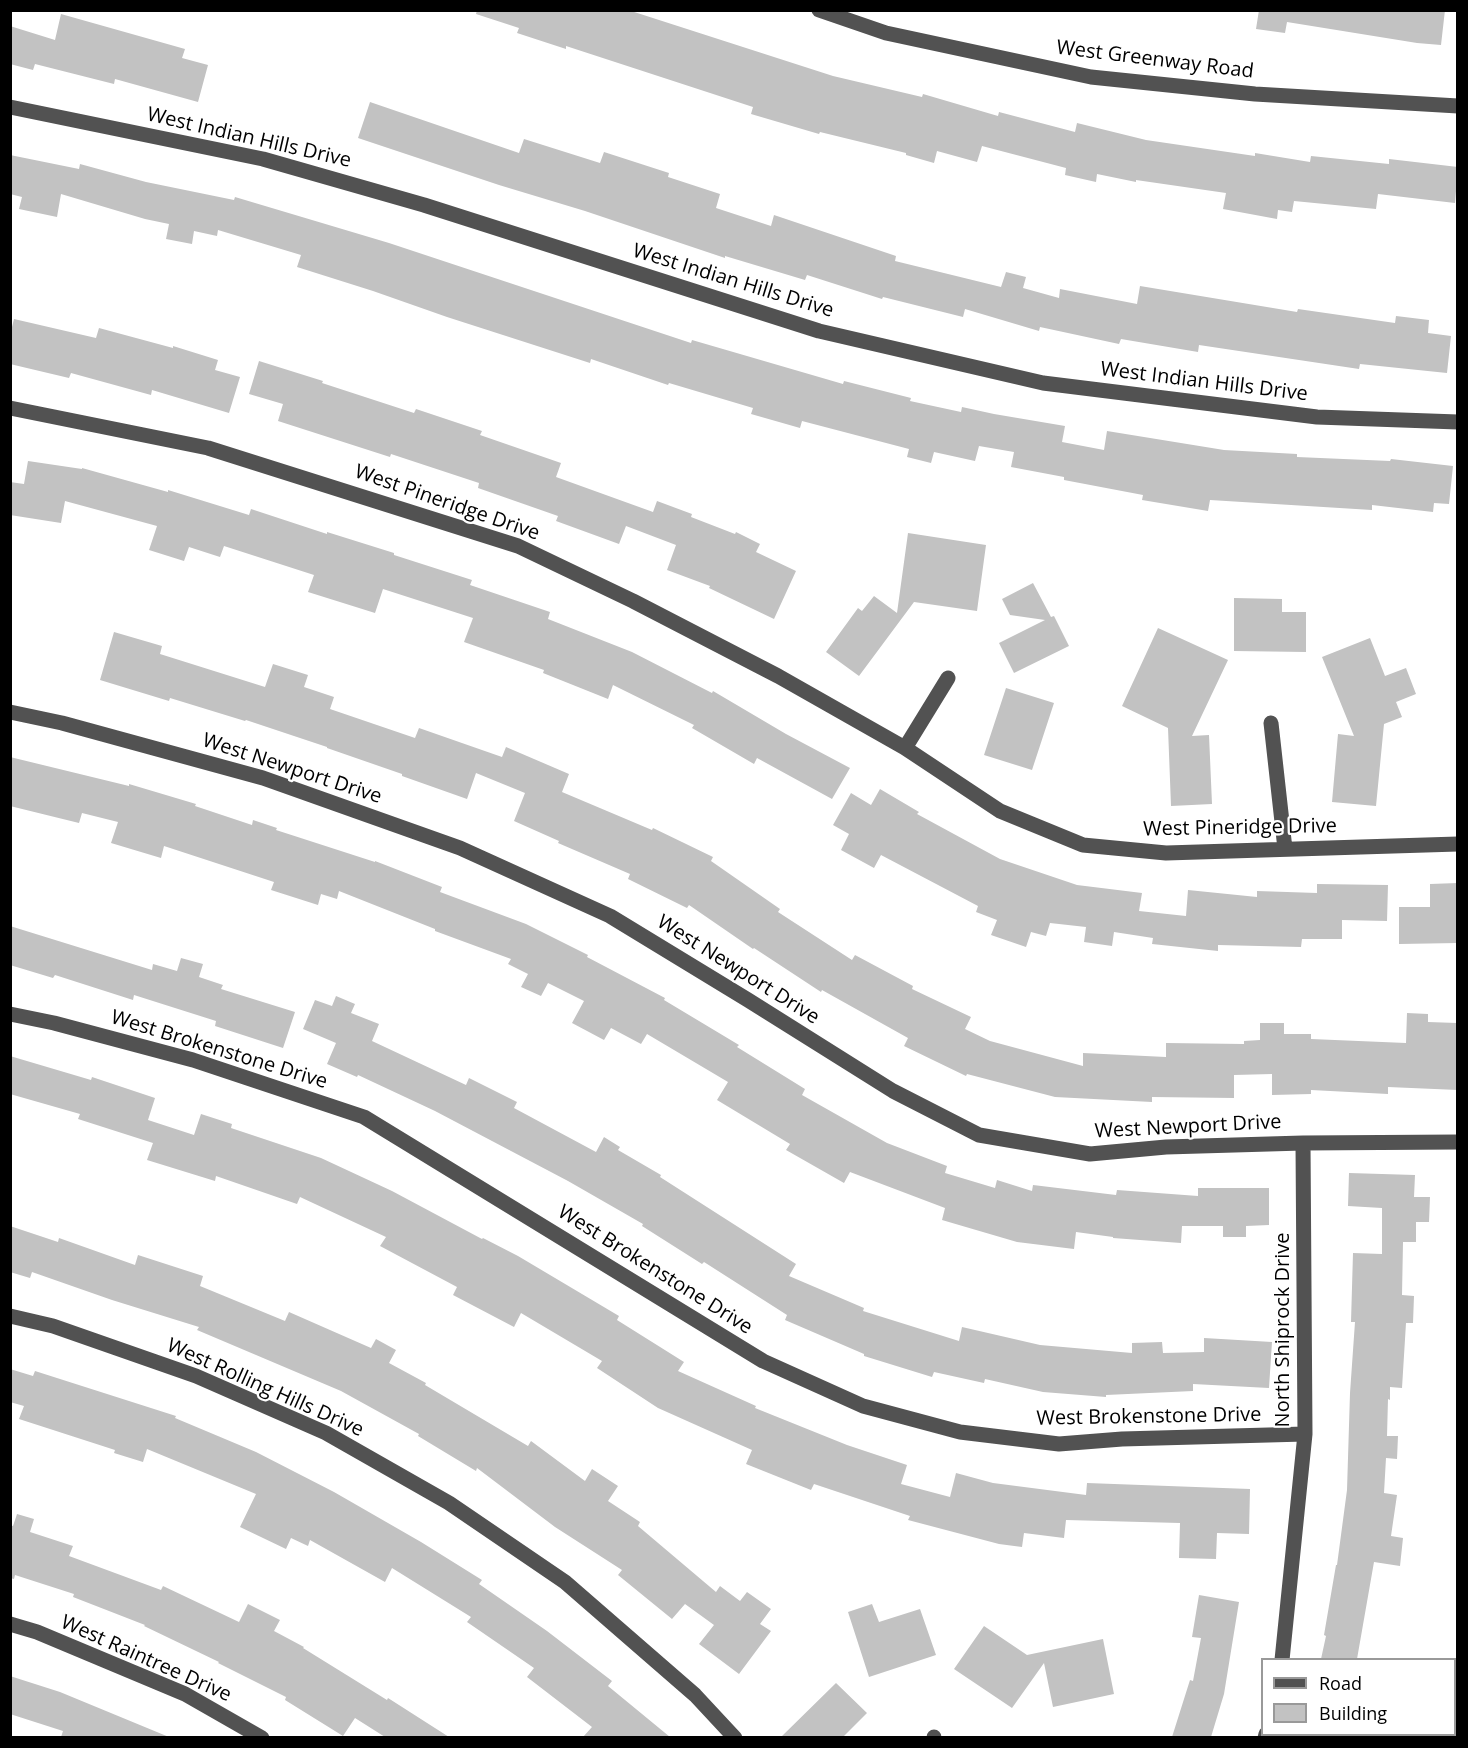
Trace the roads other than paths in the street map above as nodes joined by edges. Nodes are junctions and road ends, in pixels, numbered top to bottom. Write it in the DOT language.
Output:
graph roads {
  1 [pos="819,10"];
  2 [pos="1458,106"];
  3 [pos="10,107"];
  4 [pos="10,408"];
  5 [pos="1458,422"];
  6 [pos="948,678"];
  7 [pos="10,712"];
  8 [pos="1271,723"];
  9 [pos="905,748"];
  10 [pos="1458,844"];
  11 [pos="1285,849"];
  12 [pos="10,1014"];
  13 [pos="1458,1142"];
  14 [pos="1302,1143"];
  15 [pos="10,1316"];
  16 [pos="1305,1434"];
  17 [pos="10,1624"];
  18 [pos="1282,1658"];
  19 [pos="262,1737"];
  20 [pos="735,1737"];
  1 -- 2 [label="street, West Greenway Road"];
  3 -- 5 [label="street, West Indian Hills Drive"];
  4 -- 9 [label="street, West Pineridge Drive"];
  6 -- 9 [label="street"];
  7 -- 14 [label="street, West Newport Drive"];
  8 -- 11 [label="street"];
  9 -- 11 [label="street, West Pineridge Drive"];
  10 -- 11 [label="street, West Pineridge Drive"];
  12 -- 16 [label="street, West Brokenstone Drive"];
  13 -- 14 [label="street, West Newport Drive"];
  14 -- 16 [label="street, North Shiprock Drive"];
  15 -- 20 [label="street, West Rolling Hills Drive"];
  16 -- 18 [label="street, North Shiprock Drive"];
  17 -- 19 [label="street, West Raintree Drive"];
}
